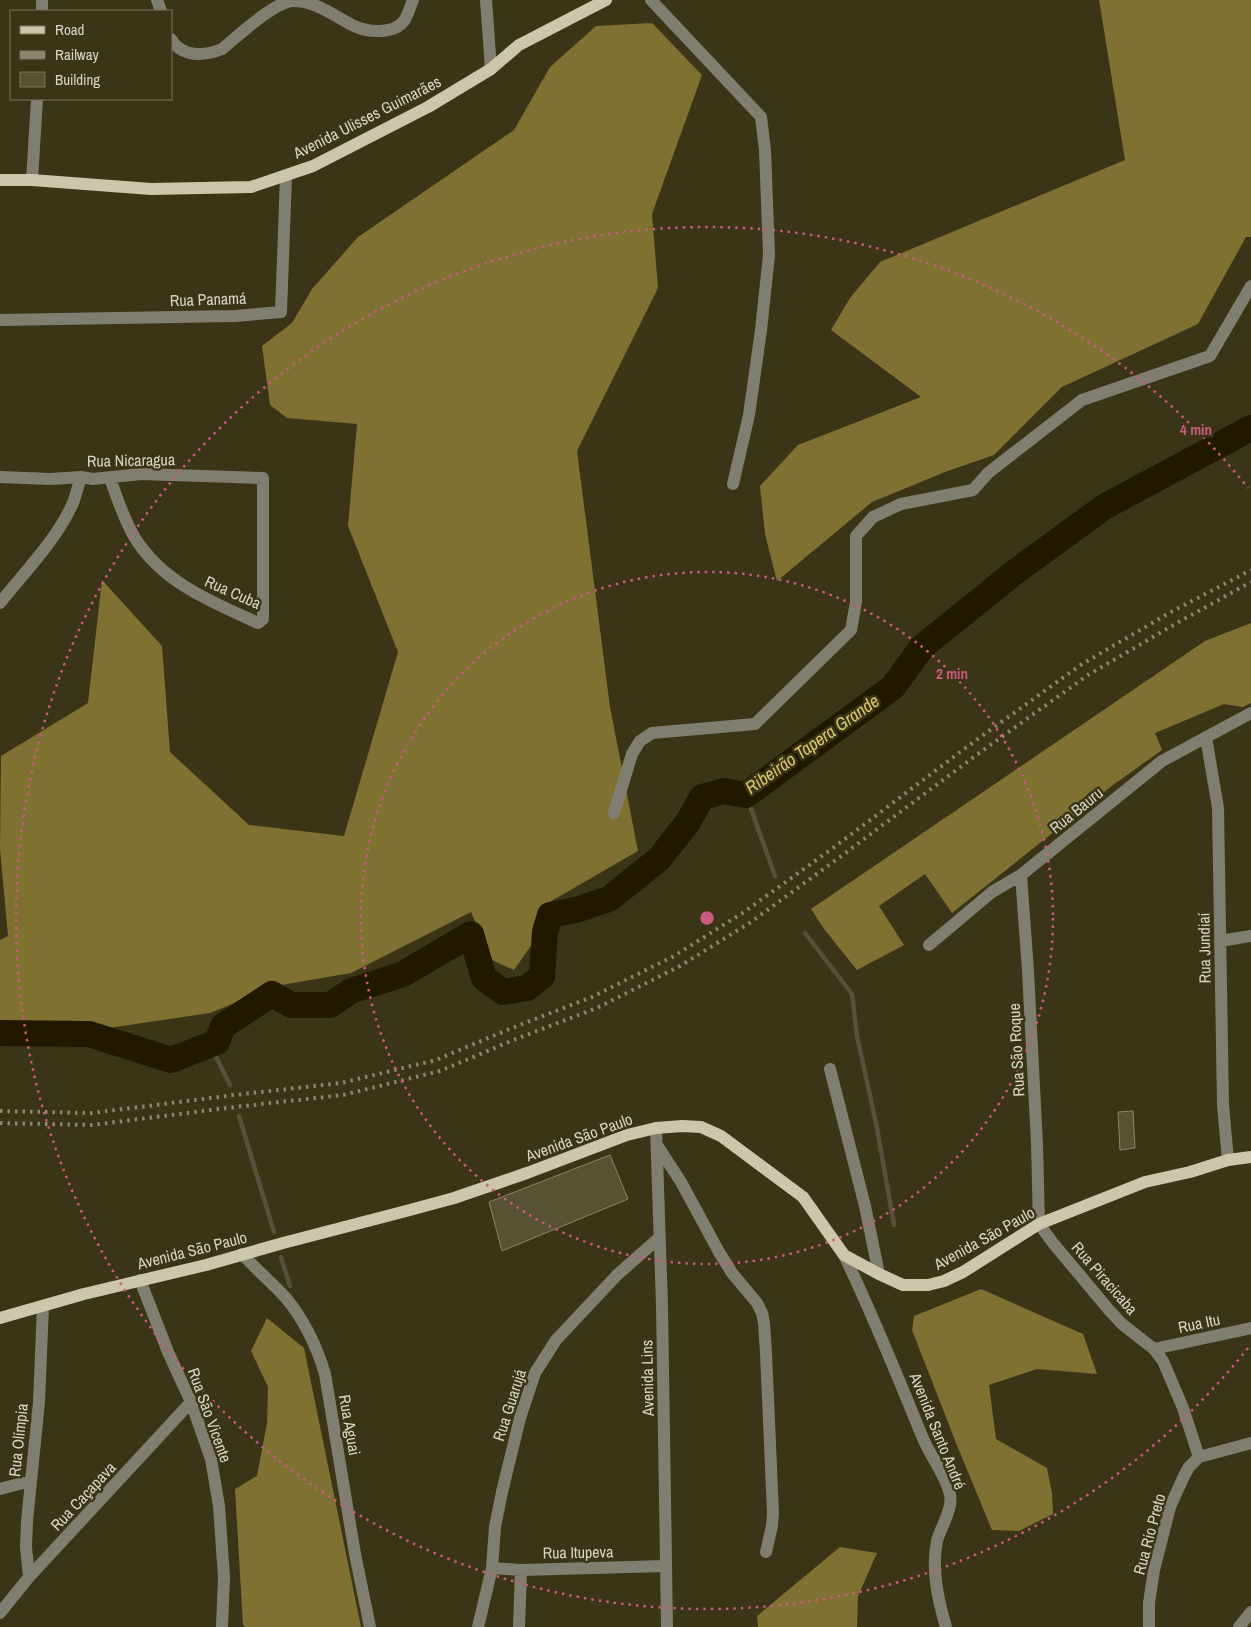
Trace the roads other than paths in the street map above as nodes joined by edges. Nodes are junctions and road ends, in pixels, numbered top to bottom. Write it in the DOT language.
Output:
graph roads {
  1 [pos="413,0"];
  2 [pos="486,0"];
  3 [pos="606,0"];
  4 [pos="651,0"];
  5 [pos="172,40"];
  6 [pos="491,68"];
  7 [pos="37,100"];
  8 [pos="286,176"];
  9 [pos="0,180"];
  10 [pos="32,180"];
  11 [pos="1251,286"];
  12 [pos="0,320"];
  13 [pos="0,477"];
  14 [pos="81,478"];
  15 [pos="110,478"];
  16 [pos="263,478"];
  17 [pos="733,484"];
  18 [pos="0,604"];
  19 [pos="1251,713"];
  20 [pos="1206,737"];
  21 [pos="614,812"];
  22 [pos="1021,875"];
  23 [pos="1251,936"];
  24 [pos="1220,941"];
  25 [pos="929,945"];
  26 [pos="830,1069"];
  27 [pos="656,1128"];
  28 [pos="657,1145"];
  29 [pos="1251,1157"];
  30 [pos="1228,1160"];
  31 [pos="1039,1224"];
  32 [pos="659,1238"];
  33 [pos="242,1254"];
  34 [pos="844,1255"];
  35 [pos="879,1274"];
  36 [pos="140,1280"];
  37 [pos="43,1306"];
  38 [pos="0,1318"];
  39 [pos="1251,1328"];
  40 [pos="1154,1349"];
  41 [pos="191,1402"];
  42 [pos="1251,1443"];
  43 [pos="1200,1457"];
  44 [pos="31,1481"];
  45 [pos="0,1489"];
  46 [pos="766,1552"];
  47 [pos="666,1566"];
  48 [pos="492,1568"];
  49 [pos="521,1570"];
  50 [pos="29,1578"];
  51 [pos="1251,1612"];
  52 [pos="0,1613"];
  53 [pos="222,1627"];
  54 [pos="370,1627"];
  55 [pos="478,1627"];
  56 [pos="519,1627"];
  57 [pos="667,1627"];
  58 [pos="946,1627"];
  59 [pos="1148,1627"];
  60 [pos="1239,1627"];
  1 -- 5 [label="street"];
  2 -- 6 [label="street"];
  3 -- 6 [label="main road, Avenida Ulisses Guimarães"];
  4 -- 17 [label="street"];
  6 -- 8 [label="main road, Avenida Ulisses Guimarães"];
  7 -- 10 [label="street"];
  8 -- 10 [label="main road, Avenida Ulisses Guimarães"];
  8 -- 12 [label="street, Rua Panamá"];
  9 -- 10 [label="main road, Avenida Ulisses Guimarães"];
  11 -- 21 [label="street"];
  13 -- 14 [label="street, Rua Nicaragua"];
  14 -- 15 [label="street, Rua Nicaragua"];
  14 -- 18 [label="street"];
  15 -- 16 [label="street, Rua Nicaragua"];
  15 -- 16 [label="street, Rua Cuba"];
  19 -- 20 [label="street, Rua Bauru"];
  20 -- 22 [label="street, Rua Bauru"];
  20 -- 24 [label="street, Rua Jundiaí"];
  22 -- 25 [label="street, Rua Bauru"];
  22 -- 31 [label="street, Rua São Roque"];
  23 -- 24 [label="street"];
  24 -- 30 [label="street, Rua Jundiaí"];
  26 -- 35 [label="street"];
  27 -- 28 [label="street, Avenida Lins"];
  27 -- 33 [label="main road, Avenida São Paulo"];
  27 -- 34 [label="main road, Avenida São Paulo"];
  28 -- 32 [label="street, Avenida Lins"];
  28 -- 46 [label="street"];
  29 -- 30 [label="main road, Avenida São Paulo"];
  30 -- 31 [label="main road, Avenida São Paulo"];
  31 -- 35 [label="main road, Avenida São Paulo"];
  31 -- 40 [label="street, Rua Piracicaba"];
  32 -- 47 [label="street, Avenida Lins"];
  32 -- 48 [label="street, Rua Guarujá"];
  33 -- 36 [label="main road, Avenida São Paulo"];
  33 -- 54 [label="street, Rua Aguai"];
  34 -- 35 [label="main road, Avenida São Paulo"];
  34 -- 58 [label="street, Avenida Santo André"];
  36 -- 37 [label="main road, Avenida São Paulo"];
  36 -- 41 [label="street, Rua São Vicente"];
  37 -- 38 [label="main road, Avenida São Paulo"];
  37 -- 44 [label="street, Rua Olímpia"];
  39 -- 40 [label="street, Rua Itu"];
  40 -- 43 [label="street, Rua Piracicaba"];
  41 -- 50 [label="street, Rua Caçapava"];
  41 -- 53 [label="street, Rua São Vicente"];
  42 -- 43 [label="street"];
  43 -- 59 [label="street, Rua Rio Preto"];
  44 -- 45 [label="street"];
  44 -- 50 [label="street, Rua Olímpia"];
  47 -- 49 [label="street, Rua Itupeva"];
  47 -- 57 [label="street, Avenida Lins"];
  48 -- 49 [label="street, Rua Itupeva"];
  48 -- 55 [label="street, Rua Guarujá"];
  49 -- 56 [label="street"];
  50 -- 52 [label="street, Rua Caçapava"];
  51 -- 60 [label="street"];
}
